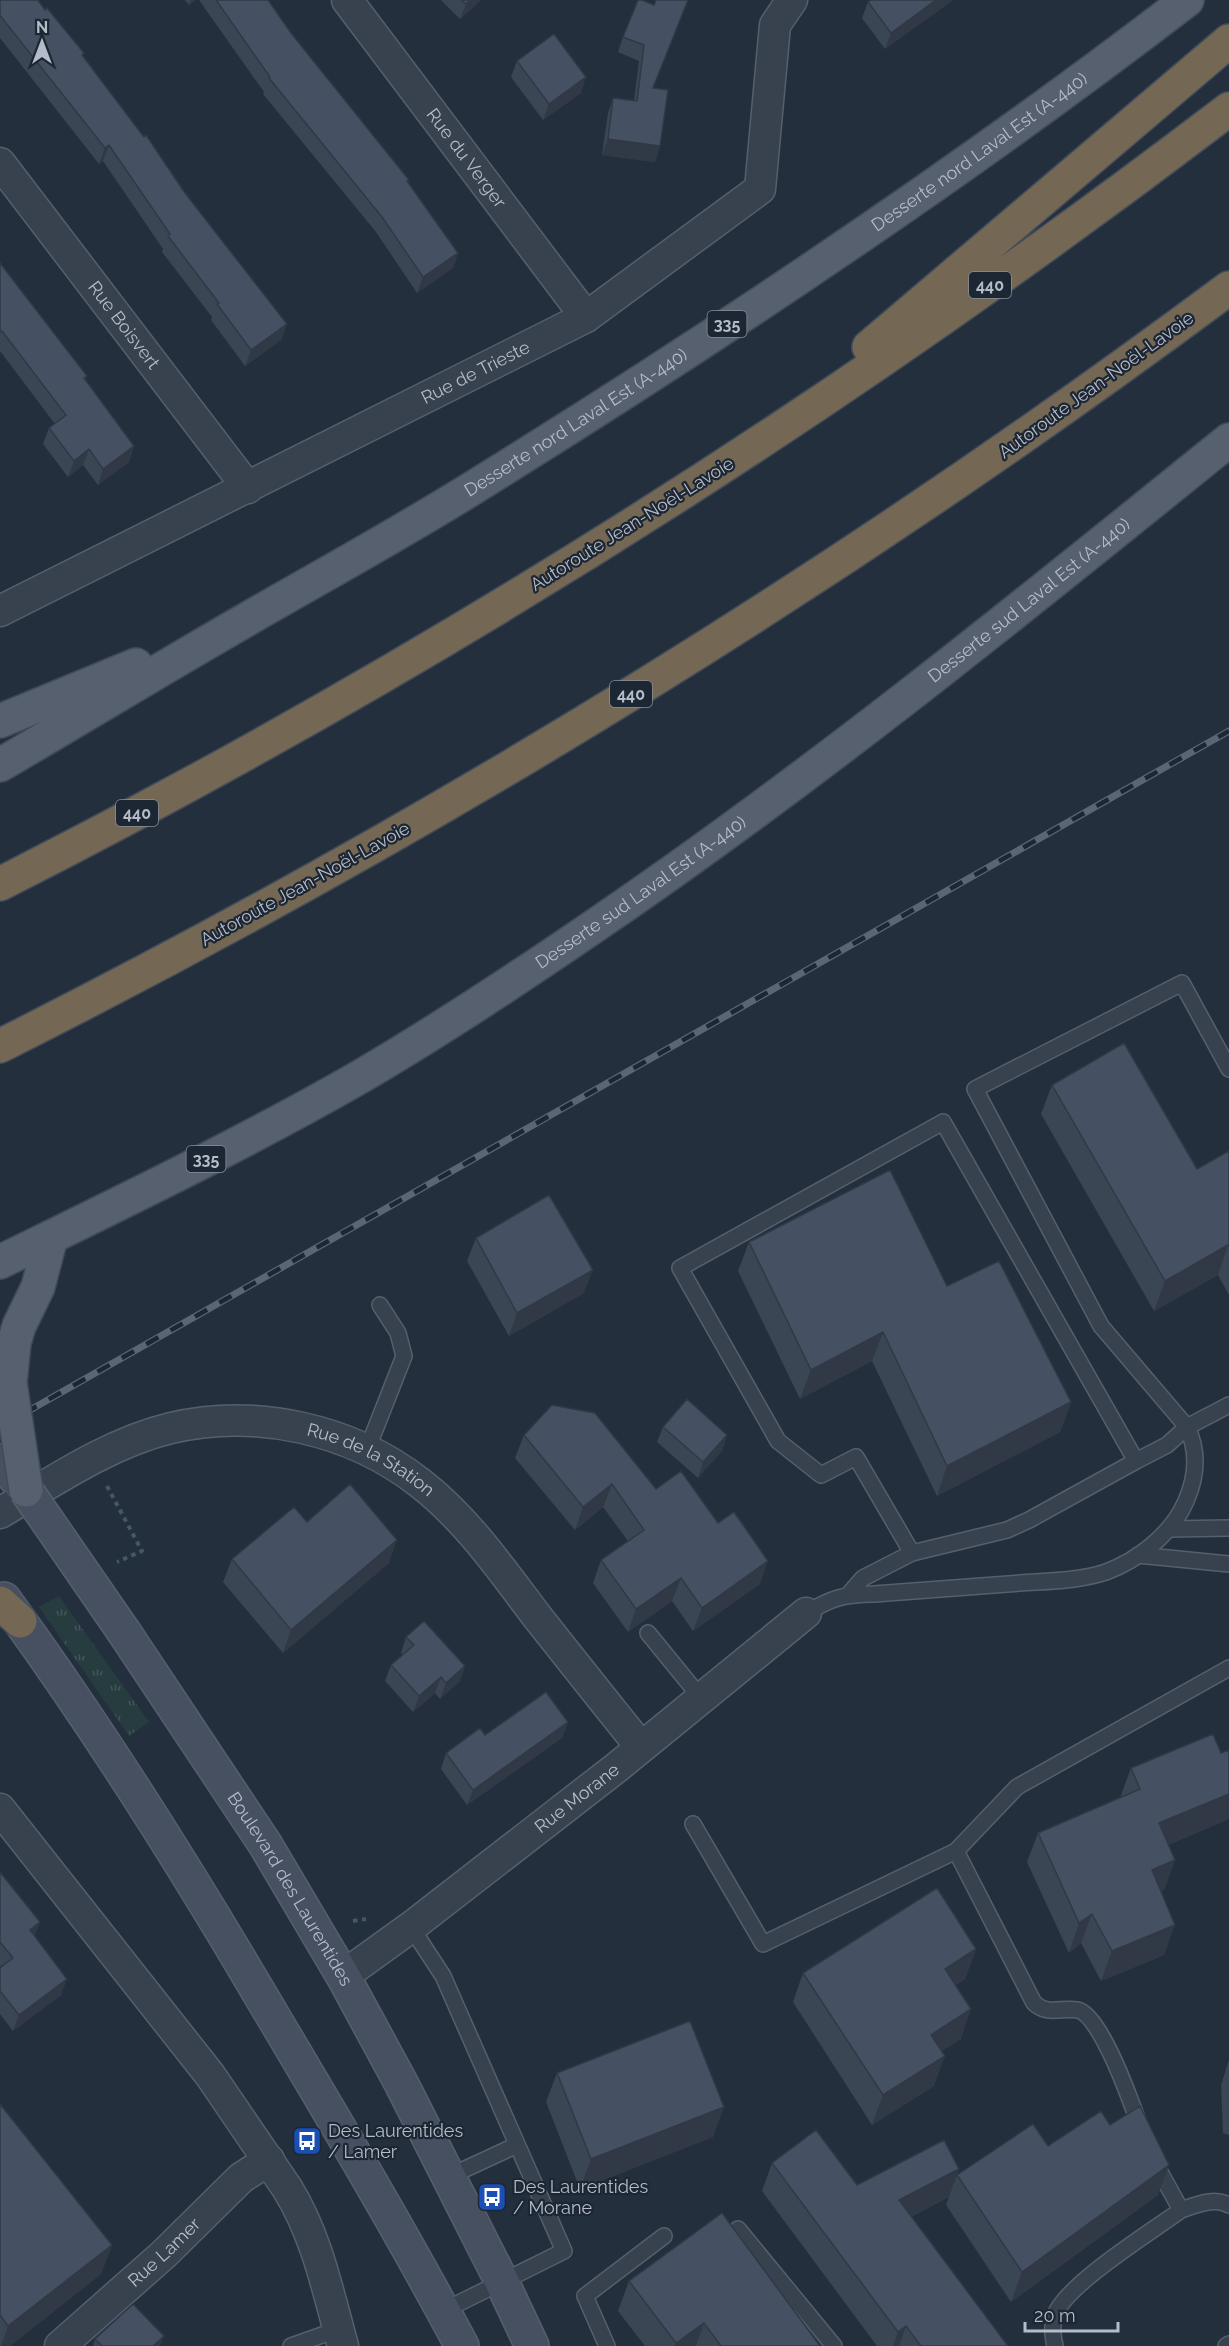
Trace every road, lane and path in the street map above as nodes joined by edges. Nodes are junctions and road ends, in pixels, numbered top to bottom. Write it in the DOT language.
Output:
graph roads {
  1 [pos="347,0"];
  2 [pos="792,0"];
  3 [pos="1187,0"];
  4 [pos="1229,41"];
  5 [pos="1229,109"];
  6 [pos="0,163"];
  7 [pos="1229,288"];
  8 [pos="586,317"];
  9 [pos="1229,440"];
  10 [pos="744,453"];
  11 [pos="248,488"];
  12 [pos="0,611"];
  13 [pos="248,619"];
  14 [pos="0,721"];
  15 [pos="0,765"];
  16 [pos="0,884"];
  17 [pos="0,1046"];
  18 [pos="1229,1069"];
  19 [pos="51,1237"];
  20 [pos="0,1262"];
  21 [pos="380,1305"];
  22 [pos="1229,1405"];
  23 [pos="1187,1427"];
  24 [pos="367,1450"];
  25 [pos="0,1461"];
  26 [pos="1136,1461"];
  27 [pos="26,1490"];
  28 [pos="109,1490"];
  29 [pos="0,1513"];
  30 [pos="1229,1528"];
  31 [pos="1169,1529"];
  32 [pos="912,1553"];
  33 [pos="1137,1555"];
  34 [pos="117,1562"];
  35 [pos="1229,1564"];
  36 [pos="0,1594"];
  37 [pos="849,1594"];
  38 [pos="10,1612"];
  39 [pos="806,1613"];
  40 [pos="648,1633"];
  41 [pos="1229,1668"];
  42 [pos="700,1698"];
  43 [pos="641,1747"];
  44 [pos="0,1809"];
  45 [pos="693,1824"];
  46 [pos="956,1851"];
  47 [pos="411,1927"];
  48 [pos="343,1976"];
  49 [pos="518,2145"];
  50 [pos="269,2160"];
  51 [pos="448,2177"];
  52 [pos="1229,2205"];
  53 [pos="1181,2210"];
  54 [pos="738,2229"];
  55 [pos="664,2236"];
  56 [pos="502,2282"];
  57 [pos="444,2311"];
  58 [pos="341,2338"];
  59 [pos="60,2346"];
  60 [pos="291,2346"];
  61 [pos="462,2346"];
  62 [pos="532,2346"];
  63 [pos="608,2346"];
  64 [pos="834,2346"];
  65 [pos="1055,2346"];
  1 -- 8 [label="street, Rue du Verger"];
  2 -- 8 [label="street, Rue de Trieste"];
  3 -- 13 [label="main road, Desserte nord Laval Est (A-440) / 335"];
  4 -- 10 [label="highway"];
  5 -- 10 [label="highway, Autoroute Jean-Noël-Lavoie / 440"];
  6 -- 11 [label="street, Rue Boisvert"];
  7 -- 17 [label="highway, Autoroute Jean-Noël-Lavoie / 440"];
  8 -- 11 [label="street, Rue de Trieste"];
  9 -- 19 [label="main road, Desserte sud Laval Est (A-440) / 335"];
  10 -- 16 [label="highway, Autoroute Jean-Noël-Lavoie / 440"];
  11 -- 12 [label="street, Rue de Trieste"];
  13 -- 14 [label="main road"];
  13 -- 15 [label="main road, 335"];
  18 -- 23 [label="lane"];
  19 -- 20 [label="main road, Desserte sud Laval Est (A-440)"];
  19 -- 27 [label="main road, bridge"];
  21 -- 24 [label="lane"];
  22 -- 23 [label="lane"];
  23 -- 26 [label="lane"];
  23 -- 31 [label="lane"];
  24 -- 29 [label="street, Rue de la Station"];
  24 -- 43 [label="street, Rue de la Station"];
  25 -- 27 [label="main road, Boulevard des Laurentides"];
  26 -- 32 [label="lane"];
  26 -- 32 [label="lane"];
  27 -- 48 [label="main road, Boulevard des Laurentides, bridge"];
  28 -- 34 [label="path"];
  30 -- 31 [label="lane"];
  31 -- 33 [label="lane"];
  32 -- 37 [label="lane"];
  33 -- 35 [label="lane"];
  33 -- 37 [label="lane"];
  36 -- 38 [label="main road"];
  37 -- 39 [label="lane"];
  38 -- 57 [label="main road"];
  39 -- 42 [label="street, Rue Morane"];
  40 -- 42 [label="lane"];
  41 -- 46 [label="lane"];
  42 -- 43 [label="street, Rue Morane"];
  43 -- 47 [label="street, Rue Morane"];
  44 -- 50 [label="street"];
  45 -- 46 [label="lane"];
  46 -- 53 [label="lane"];
  47 -- 48 [label="street, Rue Morane"];
  47 -- 49 [label="lane"];
  48 -- 51 [label="main road, Boulevard des Laurentides"];
  49 -- 51 [label="lane"];
  49 -- 56 [label="lane"];
  50 -- 58 [label="street"];
  50 -- 59 [label="street, Rue Lamer"];
  51 -- 56 [label="main road, Boulevard des Laurentides"];
  52 -- 53 [label="lane"];
  53 -- 65 [label="lane"];
  54 -- 64 [label="lane"];
  55 -- 63 [label="lane"];
  56 -- 57 [label="lane"];
  56 -- 62 [label="main road, Boulevard des Laurentides"];
  57 -- 61 [label="main road"];
  58 -- 60 [label="lane"];
}
